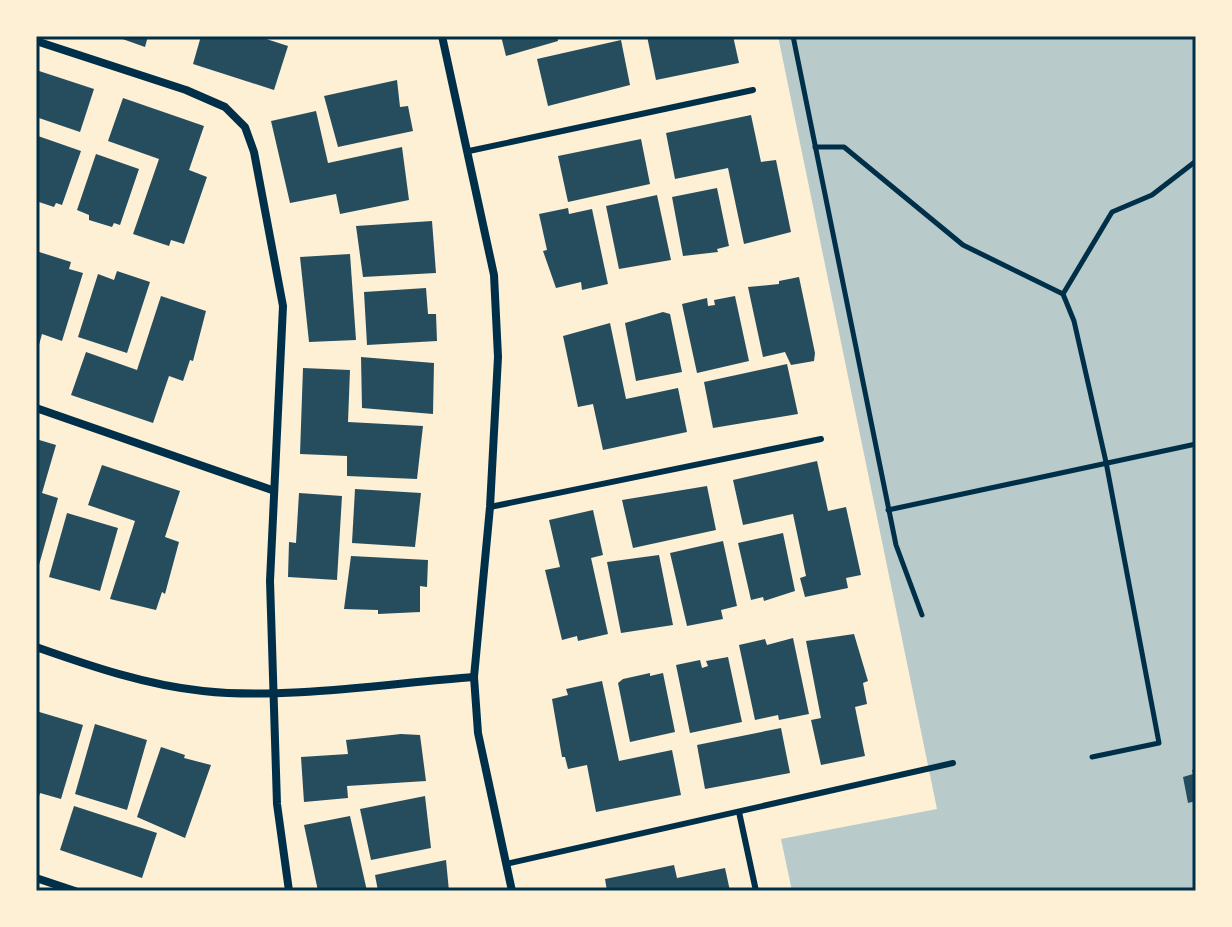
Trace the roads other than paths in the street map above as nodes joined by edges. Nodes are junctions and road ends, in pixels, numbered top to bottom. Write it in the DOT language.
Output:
graph roads {
  1 [pos="442,36"];
  2 [pos="36,41"];
  3 [pos="753,90"];
  4 [pos="469,151"];
  5 [pos="36,408"];
  6 [pos="821,439"];
  7 [pos="272,490"];
  8 [pos="490,507"];
  9 [pos="36,647"];
  10 [pos="474,677"];
  11 [pos="272,692"];
  12 [pos="953,763"];
  13 [pos="739,812"];
  14 [pos="506,864"];
  15 [pos="36,878"];
  16 [pos="75,891"];
  17 [pos="289,891"];
  18 [pos="512,891"];
  19 [pos="756,891"];
  1 -- 4 [label="street"];
  2 -- 7 [label="street"];
  3 -- 4 [label="lane"];
  4 -- 8 [label="street"];
  5 -- 7 [label="street"];
  6 -- 8 [label="lane"];
  7 -- 11 [label="street"];
  8 -- 10 [label="street"];
  9 -- 11 [label="street"];
  10 -- 11 [label="street"];
  10 -- 14 [label="street"];
  11 -- 17 [label="street"];
  12 -- 13 [label="lane"];
  13 -- 14 [label="lane"];
  13 -- 19 [label="lane"];
  14 -- 18 [label="street"];
  15 -- 16 [label="street"];
}
